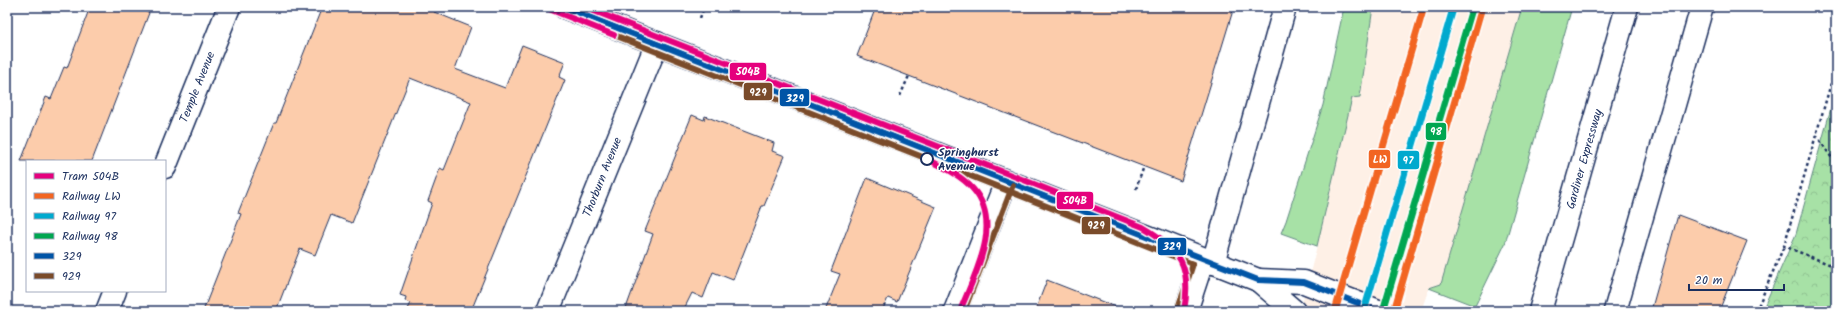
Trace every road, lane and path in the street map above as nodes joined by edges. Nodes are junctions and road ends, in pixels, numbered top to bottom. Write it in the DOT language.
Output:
graph roads {
  1 [pos="229,7"];
  2 [pos="564,7"];
  3 [pos="704,7"];
  4 [pos="1285,7"];
  5 [pos="1628,7"];
  6 [pos="1702,7"];
  7 [pos="700,18"];
  8 [pos="657,43"];
  9 [pos="1836,66"];
  10 [pos="909,76"];
  11 [pos="900,96"];
  12 [pos="1816,135"];
  13 [pos="166,164"];
  14 [pos="1836,164"];
  15 [pos="1144,166"];
  16 [pos="1006,182"];
  17 [pos="1136,189"];
  18 [pos="1784,246"];
  19 [pos="1208,261"];
  20 [pos="1836,267"];
  21 [pos="1258,280"];
  22 [pos="1836,280"];
  23 [pos="1836,291"];
  24 [pos="115,292"];
  25 [pos="107,311"];
  26 [pos="548,311"];
  27 [pos="955,311"];
  28 [pos="1186,311"];
  29 [pos="1294,311"];
  30 [pos="1378,311"];
  31 [pos="1540,311"];
  32 [pos="1615,311"];
  33 [pos="1756,311"];
  1 -- 13 [label="main road, Temple Avenue"];
  2 -- 8 [label="main road"];
  3 -- 7 [label="path"];
  4 -- 19 [label="main road"];
  5 -- 31 [label="main road, Gardiner Expressway"];
  6 -- 32 [label="main road"];
  8 -- 16 [label="main road"];
  8 -- 26 [label="main road, Thorburn Avenue"];
  9 -- 12 [label="path"];
  10 -- 11 [label="path"];
  12 -- 14 [label="path"];
  12 -- 18 [label="path"];
  15 -- 17 [label="path"];
  16 -- 19 [label="main road"];
  16 -- 27 [label="main road"];
  18 -- 20 [label="path"];
  18 -- 33 [label="path"];
  19 -- 21 [label="main road"];
  19 -- 28 [label="main road"];
  21 -- 29 [label="main road"];
  21 -- 30 [label="main road"];
  22 -- 23 [label="path"];
  24 -- 25 [label="main road"];
}
